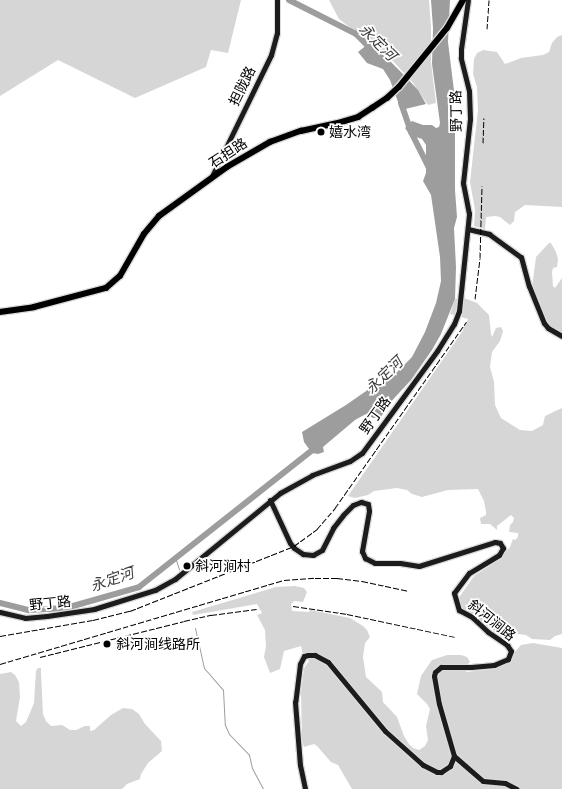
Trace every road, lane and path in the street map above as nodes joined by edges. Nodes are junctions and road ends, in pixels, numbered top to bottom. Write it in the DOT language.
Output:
graph roads {
  1 [pos="277,0"];
  2 [pos="463,0"];
  3 [pos="468,0"];
  4 [pos="211,178"];
  5 [pos="468,229"];
  6 [pos="0,312"];
  7 [pos="562,336"];
  8 [pos="270,500"];
  9 [pos="0,612"];
  10 [pos="454,756"];
  11 [pos="305,789"];
  12 [pos="517,789"];
  1 -- 4 [label="street, 担陇路"];
  2 -- 4 [label="main road, 石担路"];
  3 -- 5 [label="street, 野丁路"];
  4 -- 6 [label="main road, 石担路"];
  5 -- 7 [label="street"];
  5 -- 8 [label="street, 野丁路"];
  8 -- 9 [label="street, 野丁路"];
  8 -- 10 [label="street, 斜河涧路"];
  10 -- 11 [label="street"];
  10 -- 12 [label="street"];
}
